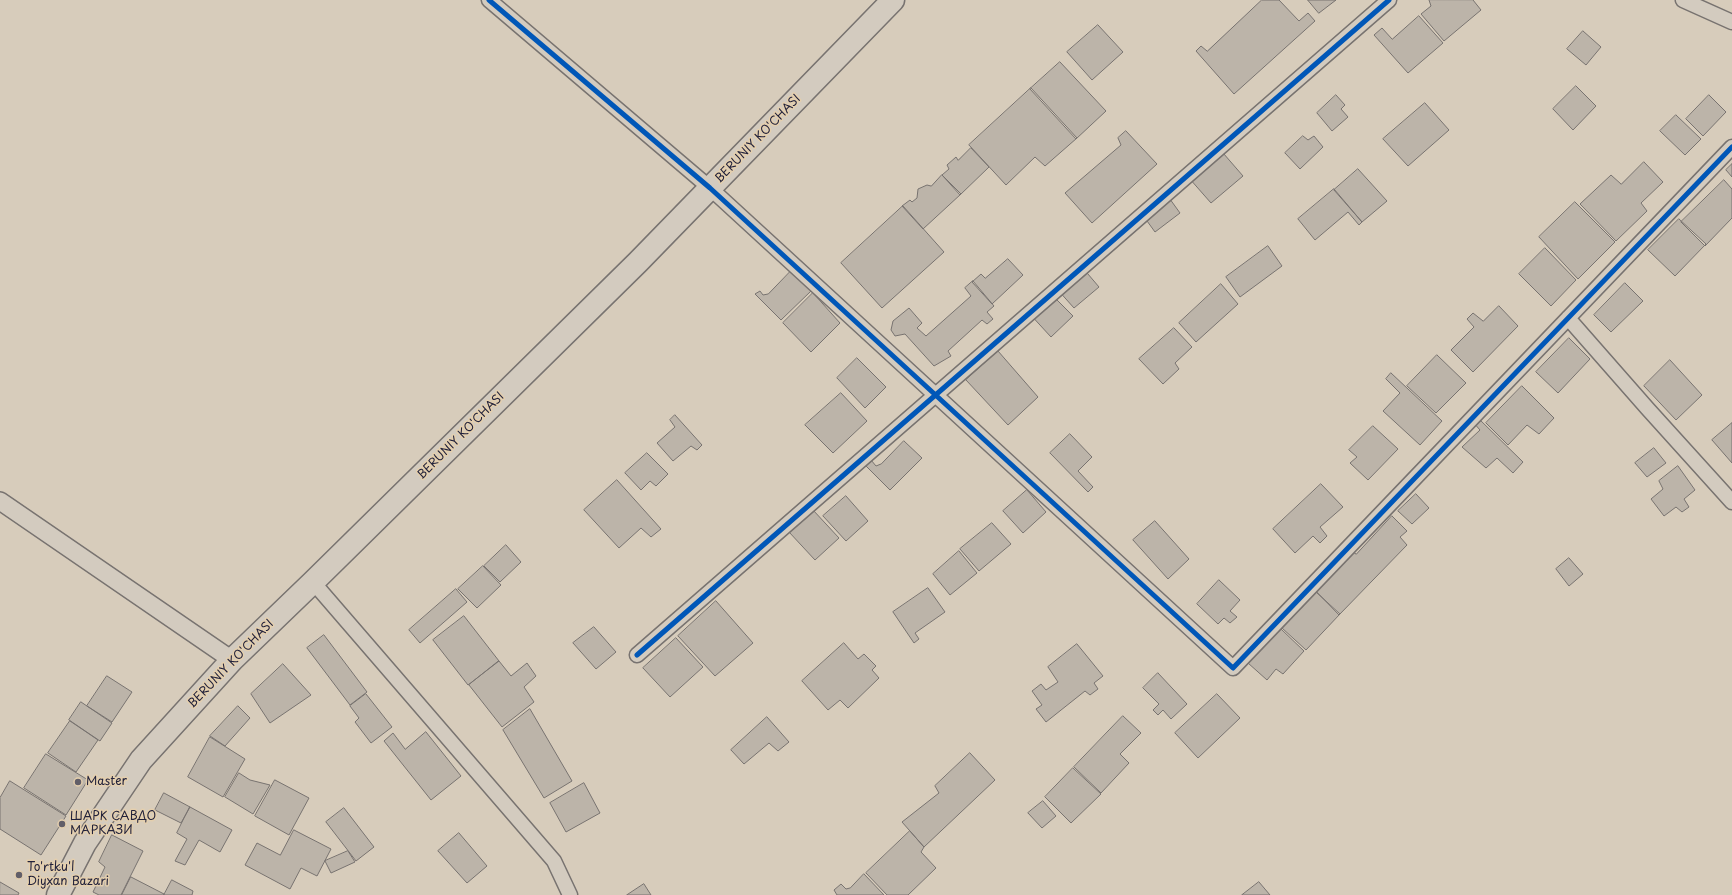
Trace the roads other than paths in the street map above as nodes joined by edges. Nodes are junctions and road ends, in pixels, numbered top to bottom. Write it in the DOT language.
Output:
graph roads {
  1 [pos="489,0"];
  2 [pos="893,0"];
  3 [pos="1389,0"];
  4 [pos="1683,0"];
  5 [pos="1732,22"];
  6 [pos="1732,146"];
  7 [pos="710,188"];
  8 [pos="1568,318"];
  9 [pos="936,396"];
  10 [pos="1729,495"];
  11 [pos="0,501"];
  12 [pos="314,582"];
  13 [pos="637,655"];
  14 [pos="232,660"];
  15 [pos="58,895"];
  16 [pos="570,895"];
  1 -- 7 [label="street"];
  2 -- 7 [label="main road, BERUNIY KO'CHASI"];
  3 -- 9 [label="street"];
  4 -- 5 [label="street"];
  6 -- 8 [label="street"];
  7 -- 9 [label="street"];
  7 -- 12 [label="main road, BERUNIY KO'CHASI"];
  8 -- 9 [label="street"];
  8 -- 10 [label="street"];
  9 -- 13 [label="street"];
  11 -- 14 [label="street"];
  12 -- 14 [label="main road, BERUNIY KO'CHASI"];
  12 -- 16 [label="street"];
  14 -- 15 [label="main road, BERUNIY KO'CHASI"];
}
